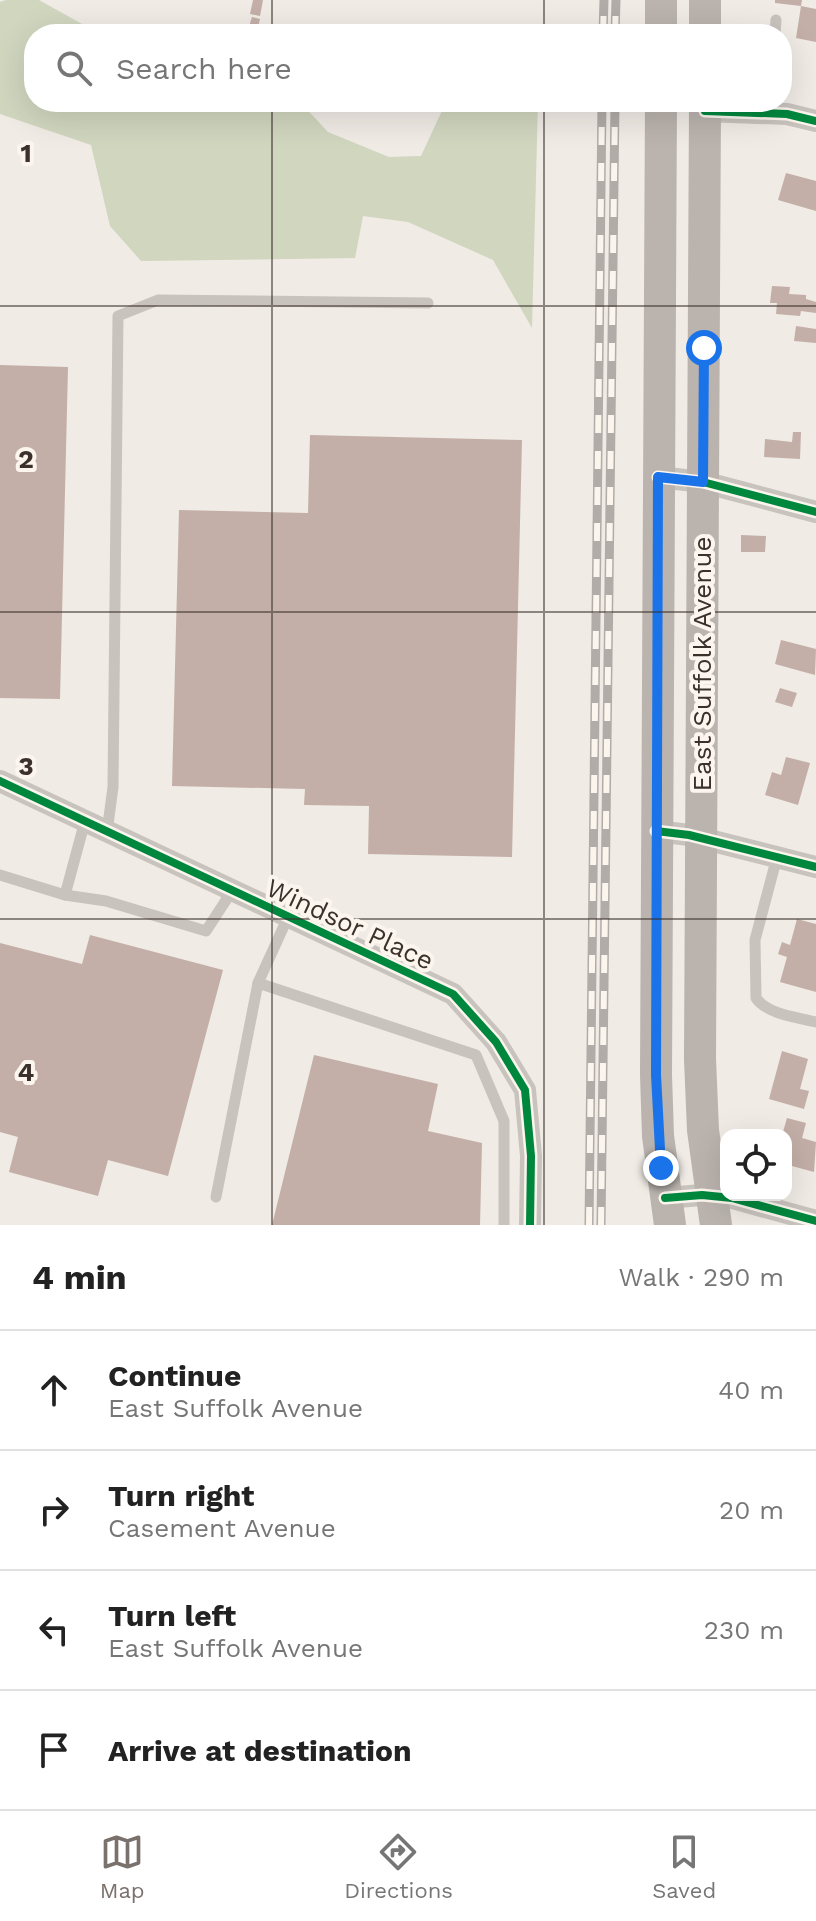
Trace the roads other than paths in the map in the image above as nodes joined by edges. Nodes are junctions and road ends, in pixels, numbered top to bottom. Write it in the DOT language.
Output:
graph roads {
  1 [pos="661,0"];
  2 [pos="705,0"];
  3 [pos="776,20"];
  4 [pos="661,24"];
  5 [pos="705,24"];
  6 [pos="776,24"];
  7 [pos="661,112"];
  8 [pos="705,112"];
  9 [pos="787,112"];
  10 [pos="816,121"];
  11 [pos="428,303"];
  12 [pos="658,477"];
  13 [pos="703,482"];
  14 [pos="816,512"];
  15 [pos="0,781"];
  16 [pos="85,821"];
  17 [pos="656,831"];
  18 [pos="107,832"];
  19 [pos="700,838"];
  20 [pos="777,857"];
  21 [pos="816,867"];
  22 [pos="0,875"];
  23 [pos="232,891"];
  24 [pos="65,895"];
  25 [pos="288,917"];
  26 [pos="258,983"];
  27 [pos="816,1022"];
  28 [pos="216,1197"];
  29 [pos="713,1210"];
  30 [pos="667,1212"];
  31 [pos="816,1221"];
  32 [pos="504,1225"];
  33 [pos="530,1225"];
  1 -- 4 [label="main road"];
  2 -- 5 [label="main road"];
  3 -- 6 [label="lane"];
  7 -- 12 [label="main road, East Suffolk Avenue"];
  8 -- 13 [label="main road, East Suffolk Avenue"];
  9 -- 10 [label="street"];
  11 -- 18 [label="lane"];
  12 -- 13 [label="street"];
  12 -- 17 [label="main road, East Suffolk Avenue"];
  13 -- 14 [label="street"];
  13 -- 19 [label="main road, East Suffolk Avenue"];
  15 -- 16 [label="street, Windsor Place"];
  16 -- 18 [label="street, Windsor Place"];
  16 -- 24 [label="lane"];
  17 -- 19 [label="street"];
  17 -- 30 [label="main road, East Suffolk Avenue"];
  18 -- 23 [label="street, Windsor Place"];
  19 -- 20 [label="street"];
  19 -- 29 [label="main road, East Suffolk Avenue"];
  20 -- 21 [label="street"];
  20 -- 27 [label="lane"];
  22 -- 24 [label="lane"];
  23 -- 24 [label="lane"];
  23 -- 25 [label="street, Windsor Place"];
  25 -- 26 [label="lane"];
  25 -- 33 [label="street, Windsor Place"];
  26 -- 28 [label="lane"];
  26 -- 32 [label="lane"];
  29 -- 30 [label="street"];
  29 -- 31 [label="street"];
}
